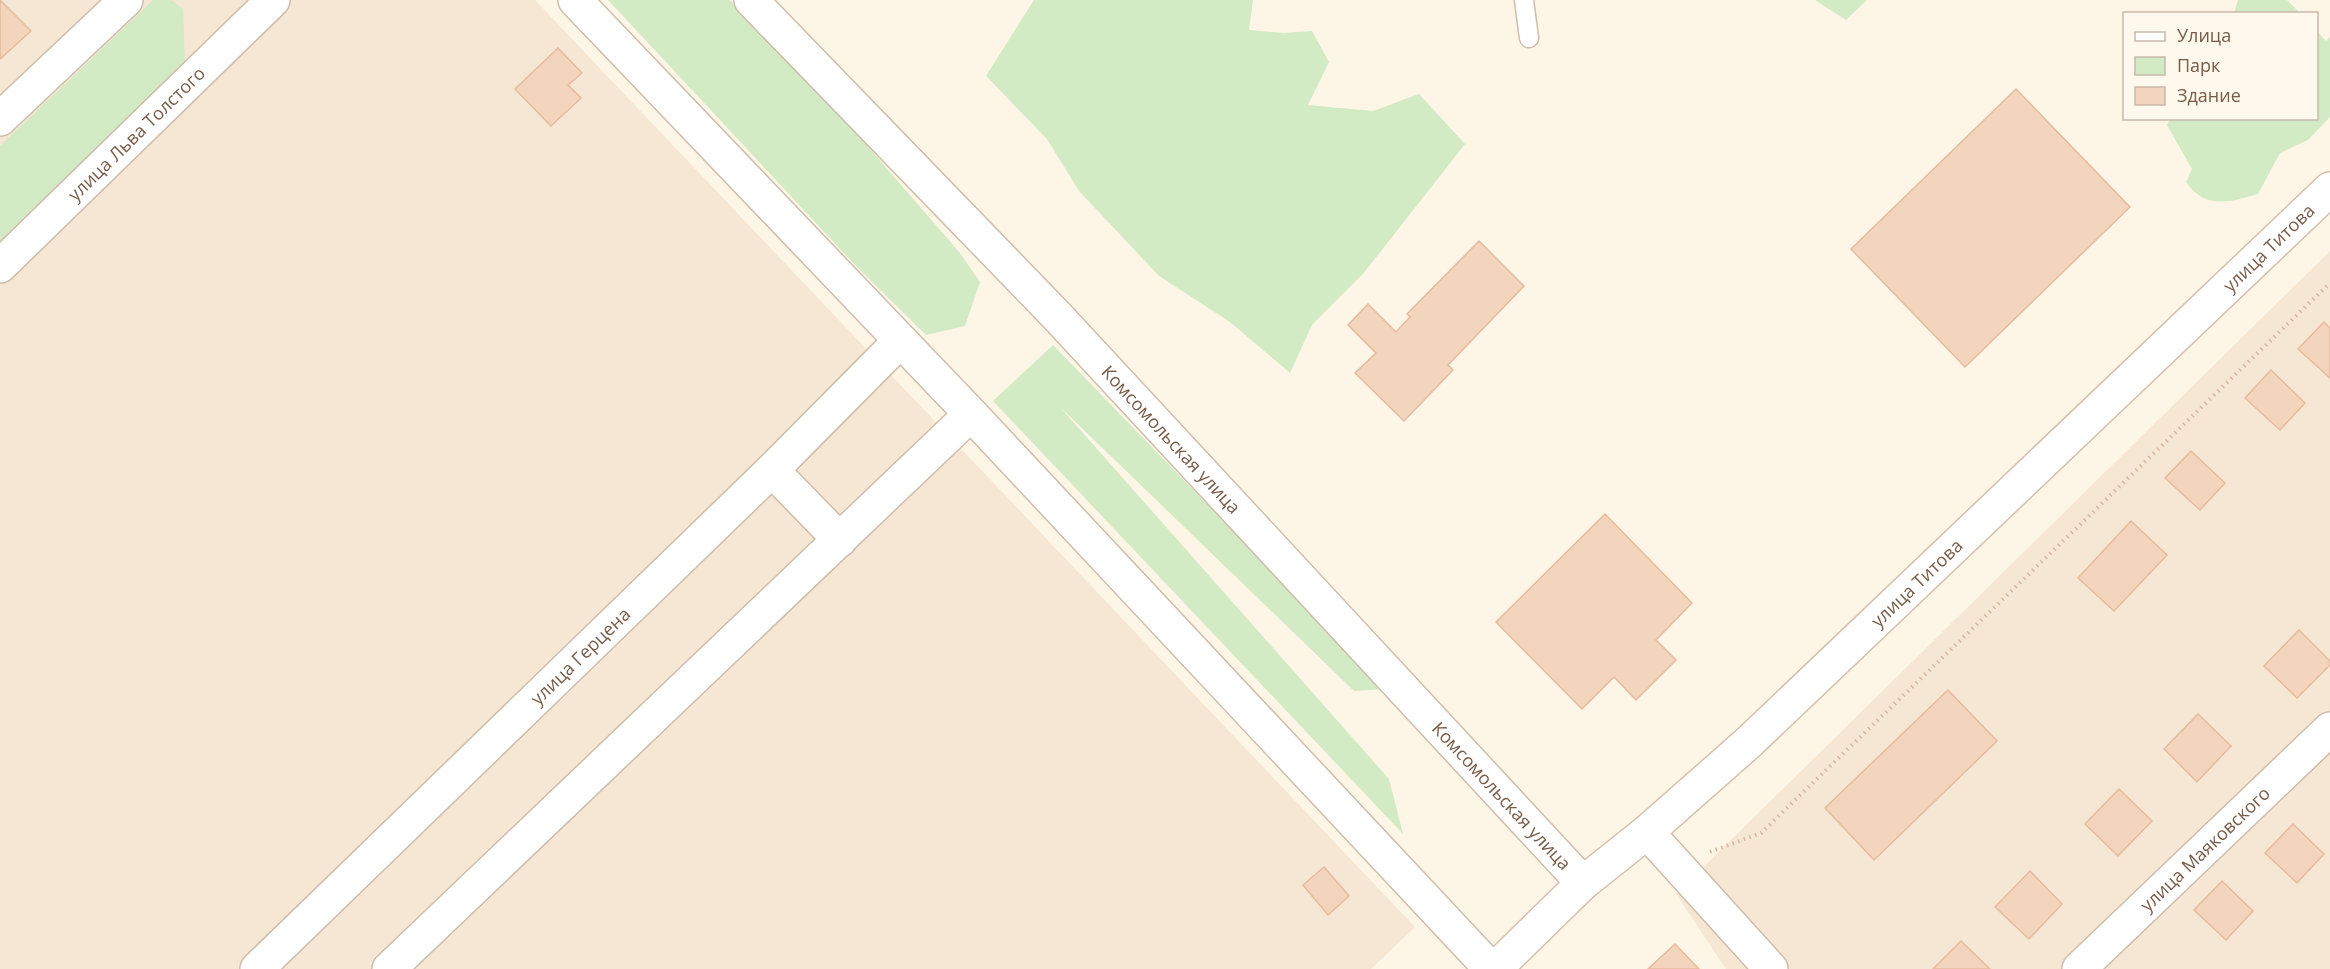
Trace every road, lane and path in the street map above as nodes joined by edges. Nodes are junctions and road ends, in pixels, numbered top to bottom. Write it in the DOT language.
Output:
graph roads {
  1 [pos="126,0"];
  2 [pos="273,0"];
  3 [pos="574,0"];
  4 [pos="751,0"];
  5 [pos="1524,0"];
  6 [pos="1529,38"];
  7 [pos="0,119"];
  8 [pos="2330,189"];
  9 [pos="0,266"];
  10 [pos="2330,283"];
  11 [pos="900,341"];
  12 [pos="971,414"];
  13 [pos="772,470"];
  14 [pos="840,540"];
  15 [pos="2330,729"];
  16 [pos="1647,832"];
  17 [pos="1678,864"];
  18 [pos="1583,883"];
  19 [pos="257,969"];
  20 [pos="389,969"];
  21 [pos="1493,969"];
  22 [pos="1771,969"];
  23 [pos="2079,969"];
  1 -- 7 [label="street"];
  2 -- 9 [label="street, улица Льва Толстого"];
  3 -- 11 [label="street"];
  4 -- 18 [label="street, Комсомольская улица"];
  5 -- 6 [label="lane"];
  8 -- 16 [label="street, улица Титова"];
  10 -- 17 [label="path"];
  11 -- 12 [label="street"];
  11 -- 13 [label="street, улица Герцена"];
  12 -- 14 [label="street"];
  12 -- 21 [label="street"];
  13 -- 14 [label="street"];
  13 -- 19 [label="street, улица Герцена"];
  14 -- 20 [label="street"];
  15 -- 23 [label="street, улица Маяковского"];
  16 -- 17 [label="street"];
  16 -- 18 [label="street, улица Титова"];
  17 -- 22 [label="street"];
  18 -- 21 [label="street, улица Титова"];
}
